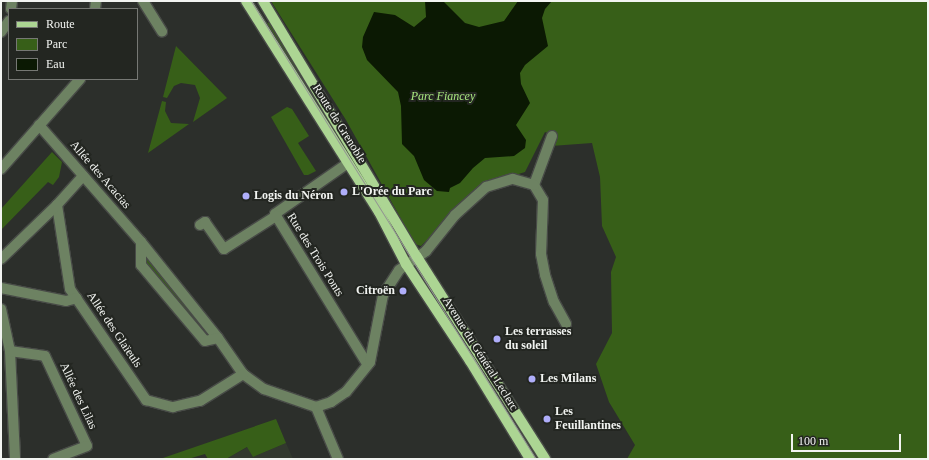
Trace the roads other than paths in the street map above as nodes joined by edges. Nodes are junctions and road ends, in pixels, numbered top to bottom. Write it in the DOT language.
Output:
graph roads {
  1 [pos="143,1"];
  2 [pos="246,1"];
  3 [pos="263,1"];
  4 [pos="8,22"];
  5 [pos="1,32"];
  6 [pos="162,32"];
  7 [pos="79,80"];
  8 [pos="39,125"];
  9 [pos="552,136"];
  10 [pos="348,163"];
  11 [pos="1,169"];
  12 [pos="83,176"];
  13 [pos="534,185"];
  14 [pos="57,205"];
  15 [pos="276,216"];
  16 [pos="200,225"];
  17 [pos="141,242"];
  18 [pos="417,257"];
  19 [pos="1,259"];
  20 [pos="406,264"];
  21 [pos="1,288"];
  22 [pos="76,298"];
  23 [pos="1,309"];
  24 [pos="566,324"];
  25 [pos="218,338"];
  26 [pos="10,351"];
  27 [pos="368,365"];
  28 [pos="243,374"];
  29 [pos="316,407"];
  30 [pos="15,459"];
  31 [pos="53,459"];
  32 [pos="338,459"];
  33 [pos="530,459"];
  34 [pos="545,459"];
  1 -- 6 [label="street"];
  2 -- 10 [label="main road, Route de Grenoble"];
  3 -- 18 [label="main road, Route de Grenoble"];
  4 -- 5 [label="street"];
  7 -- 8 [label="street"];
  8 -- 11 [label="street"];
  8 -- 12 [label="street, Allée des Acacias"];
  9 -- 13 [label="street"];
  10 -- 15 [label="street, Rue des Trois Ponts"];
  10 -- 20 [label="main road, Route de Grenoble"];
  12 -- 14 [label="street"];
  12 -- 17 [label="street, Allée des Acacias"];
  13 -- 18 [label="street"];
  13 -- 24 [label="street"];
  14 -- 19 [label="street"];
  14 -- 22 [label="street, Allée des Glaïeuls"];
  15 -- 16 [label="street"];
  15 -- 27 [label="street, Rue des Trois Ponts"];
  17 -- 25 [label="street, Allée des Acacias"];
  17 -- 25 [label="street"];
  18 -- 20 [label="street"];
  18 -- 34 [label="main road, Avenue du Général Leclerc"];
  20 -- 27 [label="street"];
  20 -- 33 [label="main road, Avenue du Général Leclerc"];
  21 -- 22 [label="street"];
  22 -- 28 [label="street, Allée des Glaïeuls"];
  23 -- 26 [label="street"];
  25 -- 28 [label="street, Allée des Acacias"];
  26 -- 30 [label="street"];
  26 -- 31 [label="street, Allée des Lilas"];
  27 -- 29 [label="street"];
  28 -- 29 [label="street, Allée des Acacias"];
  29 -- 32 [label="street"];
}
